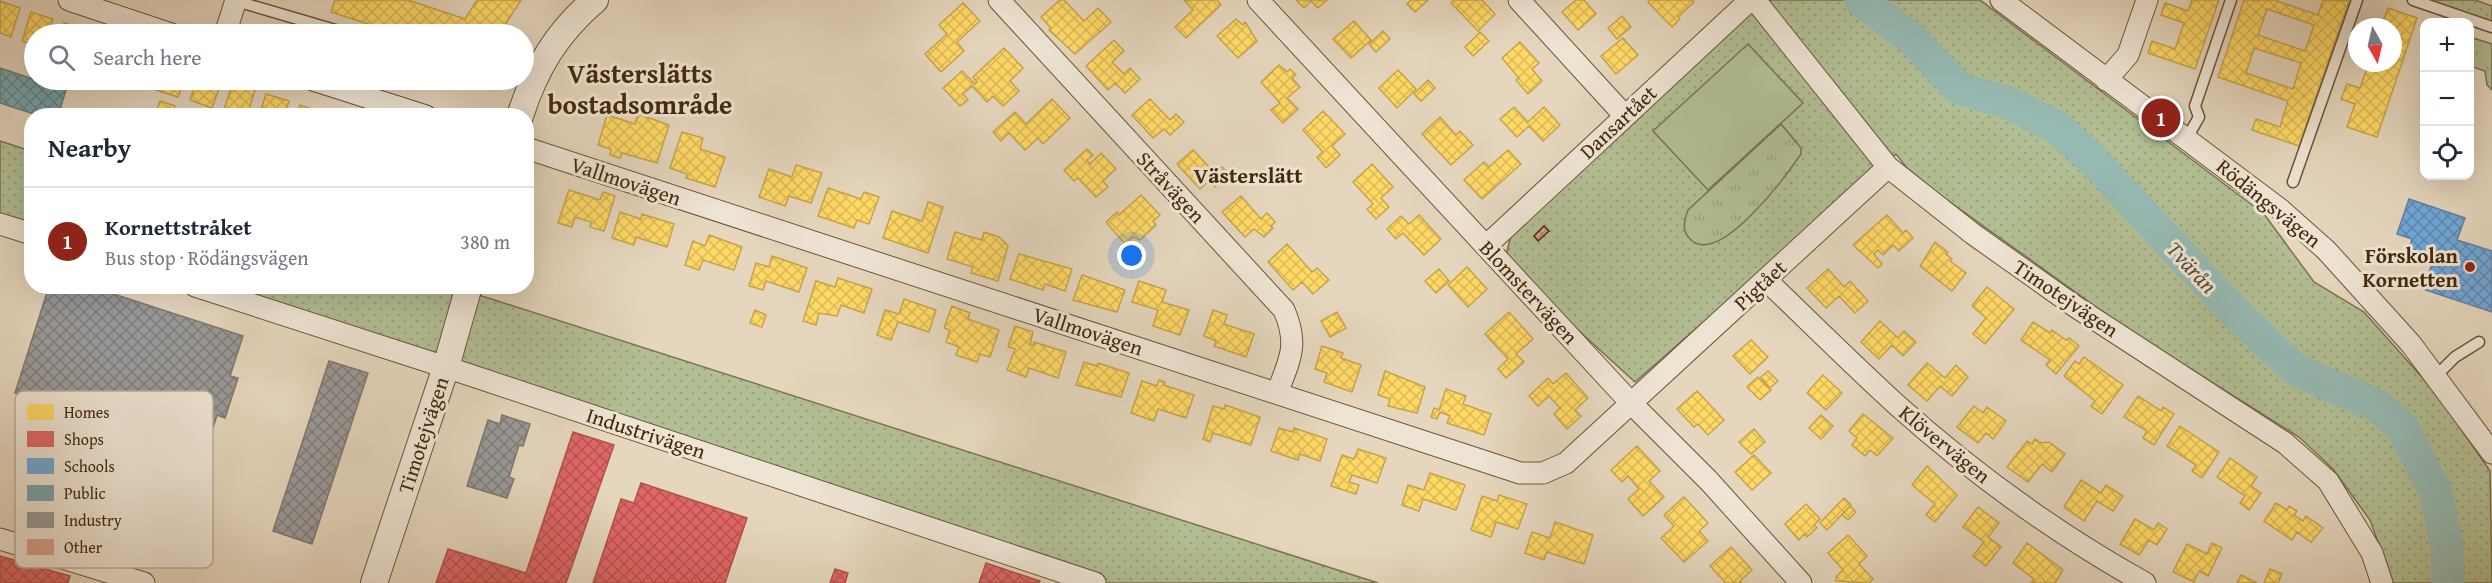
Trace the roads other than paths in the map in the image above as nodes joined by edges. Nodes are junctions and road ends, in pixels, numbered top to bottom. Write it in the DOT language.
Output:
graph roads {
  1 [pos="69,0"];
  2 [pos="236,0"];
  3 [pos="595,0"];
  4 [pos="999,0"];
  5 [pos="1258,0"];
  6 [pos="1519,0"];
  7 [pos="1750,0"];
  8 [pos="1755,0"];
  9 [pos="2001,0"];
  10 [pos="2147,0"];
  11 [pos="2231,0"];
  12 [pos="2357,0"];
  13 [pos="2413,0"];
  14 [pos="141,24"];
  15 [pos="228,24"];
  16 [pos="316,24"];
  17 [pos="2492,27"];
  18 [pos="534,80"];
  19 [pos="2106,80"];
  20 [pos="344,90"];
  21 [pos="530,90"];
  22 [pos="401,108"];
  23 [pos="523,108"];
  24 [pos="1624,116"];
  25 [pos="2187,138"];
  26 [pos="534,151"];
  27 [pos="1888,167"];
  28 [pos="2292,183"];
  29 [pos="0,224"];
  30 [pos="24,232"];
  31 [pos="1486,246"];
  32 [pos="1766,280"];
  33 [pos="220,294"];
  34 [pos="468,294"];
  35 [pos="2479,342"];
  36 [pos="446,367"];
  37 [pos="2436,376"];
  38 [pos="1277,393"];
  39 [pos="1631,403"];
  40 [pos="2492,453"];
  41 [pos="0,539"];
  42 [pos="15,544"];
  43 [pos="95,568"];
  44 [pos="144,583"];
  45 [pos="374,583"];
  46 [pos="1095,583"];
  47 [pos="1801,583"];
  48 [pos="2145,583"];
  49 [pos="2382,583"];
  1 -- 14 [label="street"];
  2 -- 15 [label="street"];
  2 -- 16 [label="lane"];
  3 -- 18 [label="street"];
  4 -- 38 [label="street, Stråvägen"];
  5 -- 31 [label="street, Blomstervägen"];
  6 -- 24 [label="street"];
  7 -- 24 [label="street, Dansartået"];
  8 -- 27 [label="street, Timotejvägen"];
  9 -- 19 [label="street, Rödängsvägen"];
  10 -- 19 [label="street"];
  11 -- 25 [label="lane"];
  12 -- 28 [label="lane"];
  13 -- 17 [label="lane"];
  19 -- 25 [label="street, Rödängsvägen"];
  20 -- 22 [label="street"];
  21 -- 23 [label="street"];
  24 -- 31 [label="street, Dansartået"];
  25 -- 37 [label="street, Rödängsvägen"];
  26 -- 38 [label="street, Vallmovägen"];
  27 -- 32 [label="street, Pigtået"];
  27 -- 49 [label="street, Timotejvägen"];
  29 -- 30 [label="street"];
  31 -- 39 [label="street, Blomstervägen"];
  32 -- 39 [label="street, Pigtået"];
  32 -- 48 [label="street, Klövervägen"];
  33 -- 36 [label="street, Industrivägen"];
  34 -- 36 [label="street, Timotejvägen"];
  35 -- 37 [label="lane"];
  36 -- 45 [label="street, Timotejvägen"];
  36 -- 46 [label="street, Industrivägen"];
  37 -- 40 [label="street, Rödängsvägen"];
  38 -- 39 [label="street, Vallmovägen"];
  39 -- 47 [label="street, Blomstervägen"];
  41 -- 42 [label="street"];
  43 -- 44 [label="street"];
}
